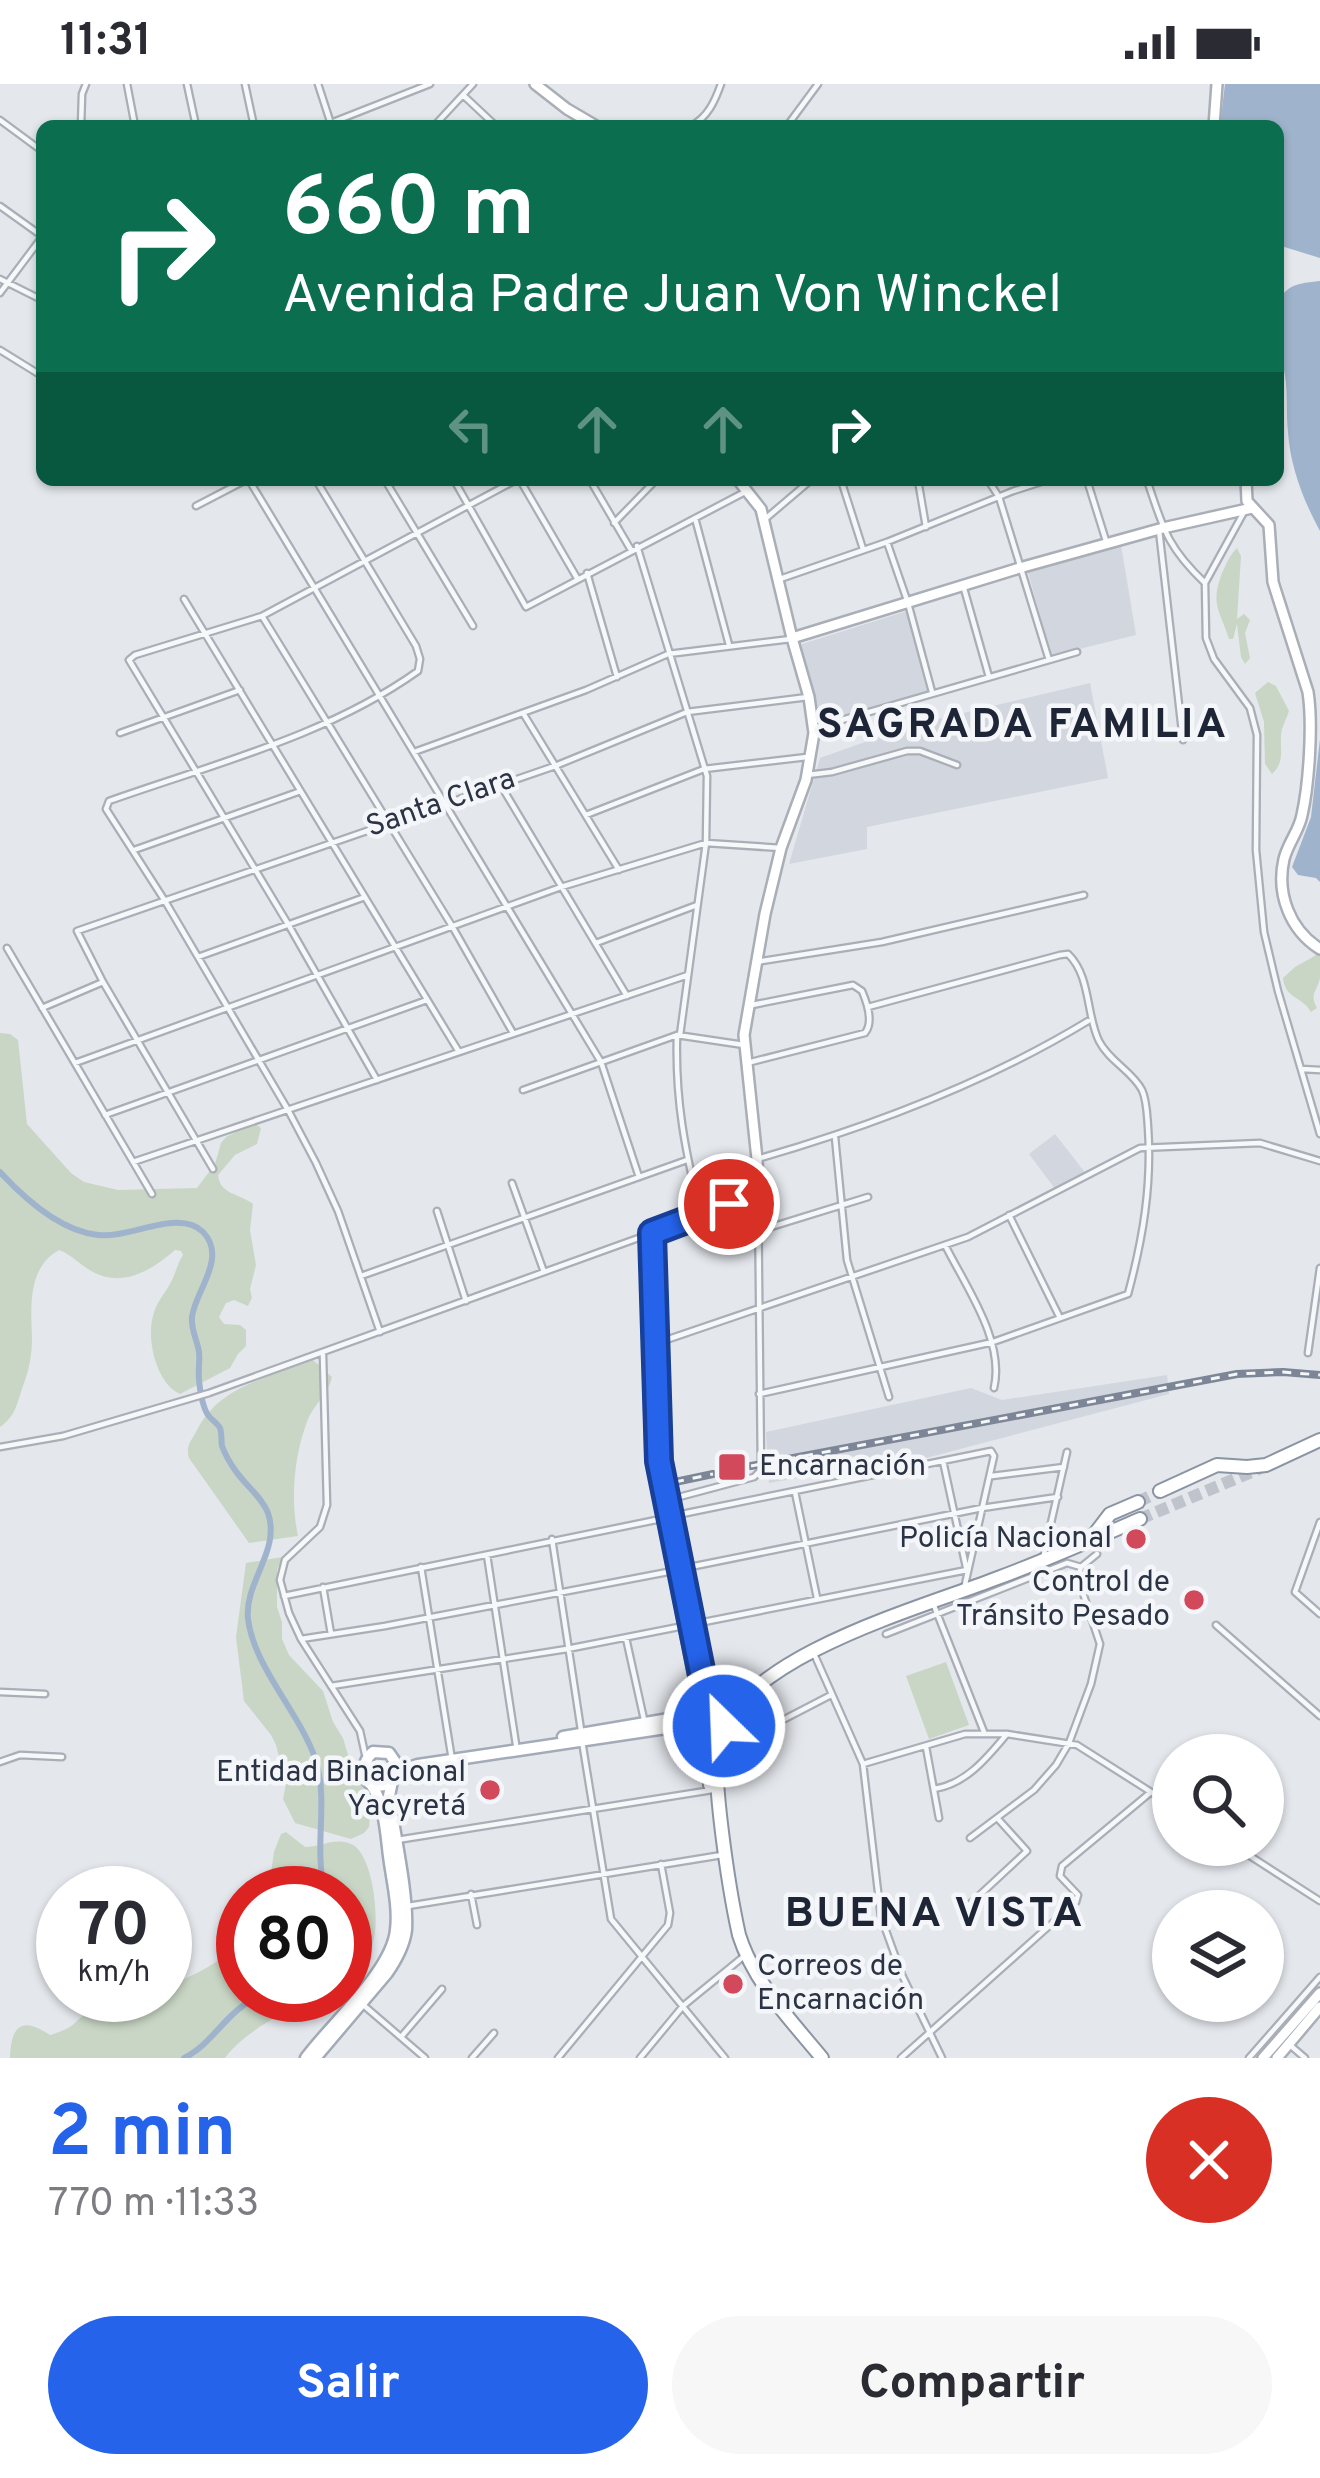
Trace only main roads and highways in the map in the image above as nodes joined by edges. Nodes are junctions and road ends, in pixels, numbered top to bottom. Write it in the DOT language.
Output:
graph roads {
  1 [pos="535,84"];
  2 [pos="1217,84"];
  3 [pos="586,120"];
  4 [pos="1214,120"];
  5 [pos="744,486"];
  6 [pos="1246,486"];
  7 [pos="1249,509"];
  8 [pos="792,638"];
  9 [pos="1320,949"];
  10 [pos="649,1234"];
  11 [pos="1320,1440"];
  12 [pos="1160,1491"];
  13 [pos="1138,1502"];
  14 [pos="666,1514"];
  15 [pos="1140,1519"];
  16 [pos="1088,1547"];
  17 [pos="687,1625"];
  18 [pos="754,1689"];
  19 [pos="715,1700"];
  20 [pos="690,1706"];
  21 [pos="723,1726"];
  22 [pos="694,1732"];
  23 [pos="582,1737"];
  24 [pos="384,1752"];
  25 [pos="451,1757"];
  26 [pos="394,1778"];
  27 [pos="369,1782"];
  28 [pos="714,1789"];
  29 [pos="391,1840"];
  30 [pos="743,1957"];
  31 [pos="1320,1993"];
  32 [pos="1320,2007"];
  33 [pos="315,2055"];
  34 [pos="812,2058"];
  35 [pos="822,2058"];
  36 [pos="1263,2058"];
  37 [pos="1276,2058"];
  1 -- 3 [label="main road"];
  2 -- 4 [label="main road"];
  5 -- 8 [label="main road"];
  6 -- 7 [label="main road"];
  7 -- 8 [label="main road"];
  7 -- 9 [label="main road"];
  8 -- 10 [label="main road"];
  10 -- 14 [label="main road"];
  10 -- 14 [label="main road"];
  11 -- 12 [label="highway"];
  13 -- 16 [label="highway"];
  14 -- 17 [label="main road"];
  15 -- 16 [label="highway"];
  16 -- 18 [label="highway"];
  17 -- 19 [label="main road"];
  17 -- 20 [label="main road"];
  18 -- 19 [label="highway"];
  18 -- 21 [label="highway"];
  19 -- 20 [label="highway"];
  19 -- 21 [label="highway"];
  20 -- 22 [label="highway"];
  20 -- 23 [label="main road"];
  21 -- 22 [label="highway"];
  21 -- 28 [label="highway"];
  22 -- 23 [label="main road"];
  22 -- 28 [label="highway"];
  23 -- 25 [label="main road"];
  24 -- 25 [label="main road"];
  24 -- 26 [label="main road"];
  24 -- 27 [label="main road"];
  25 -- 26 [label="main road"];
  26 -- 27 [label="main road"];
  26 -- 29 [label="main road"];
  27 -- 29 [label="main road"];
  28 -- 30 [label="highway"];
  29 -- 33 [label="main road"];
  30 -- 34 [label="highway"];
  30 -- 35 [label="highway"];
  31 -- 36 [label="main road"];
  32 -- 37 [label="main road"];
}
